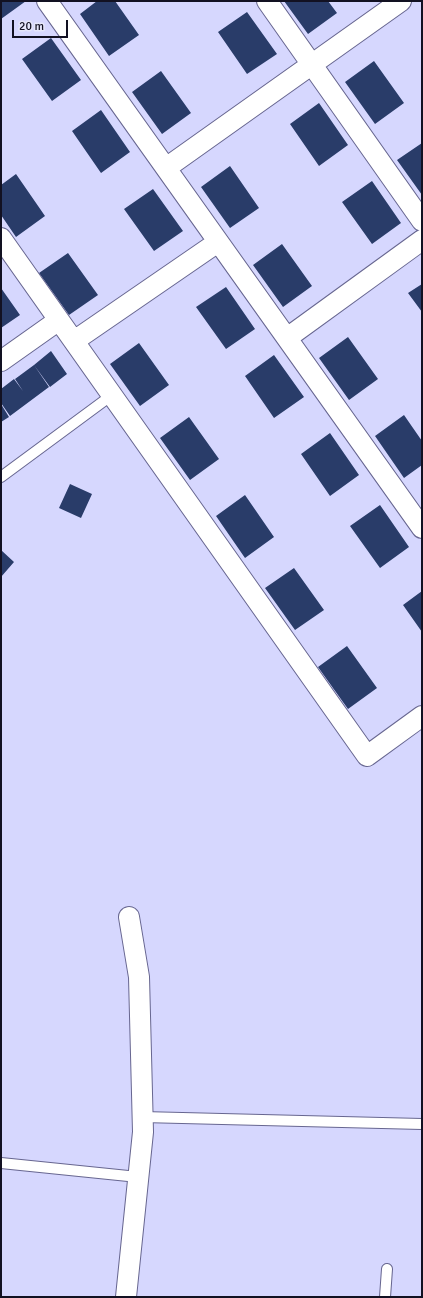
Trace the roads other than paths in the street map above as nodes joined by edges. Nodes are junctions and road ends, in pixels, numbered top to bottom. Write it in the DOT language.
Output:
graph roads {
  1 [pos="47,1"];
  2 [pos="267,1"];
  3 [pos="401,1"];
  4 [pos="311,64"];
  5 [pos="166,168"];
  6 [pos="422,221"];
  7 [pos="1,238"];
  8 [pos="422,240"];
  9 [pos="218,242"];
  10 [pos="59,320"];
  11 [pos="287,338"];
  12 [pos="74,341"];
  13 [pos="1,361"];
  14 [pos="112,395"];
  15 [pos="1,477"];
  16 [pos="422,528"];
  17 [pos="422,716"];
  18 [pos="129,917"];
  19 [pos="142,1117"];
  20 [pos="422,1124"];
  21 [pos="1,1163"];
  22 [pos="138,1177"];
  23 [pos="387,1269"];
  24 [pos="126,1297"];
  25 [pos="385,1297"];
  1 -- 5 [label="street"];
  2 -- 4 [label="street"];
  3 -- 4 [label="street"];
  4 -- 5 [label="street"];
  4 -- 6 [label="street"];
  5 -- 9 [label="street"];
  7 -- 10 [label="street"];
  8 -- 11 [label="street"];
  9 -- 11 [label="street"];
  9 -- 12 [label="street"];
  10 -- 12 [label="street"];
  10 -- 13 [label="street"];
  11 -- 16 [label="street"];
  12 -- 14 [label="street"];
  14 -- 15 [label="lane"];
  14 -- 17 [label="street"];
  18 -- 19 [label="street"];
  19 -- 20 [label="lane"];
  19 -- 22 [label="street"];
  21 -- 22 [label="lane"];
  22 -- 24 [label="street"];
  23 -- 25 [label="lane"];
}
